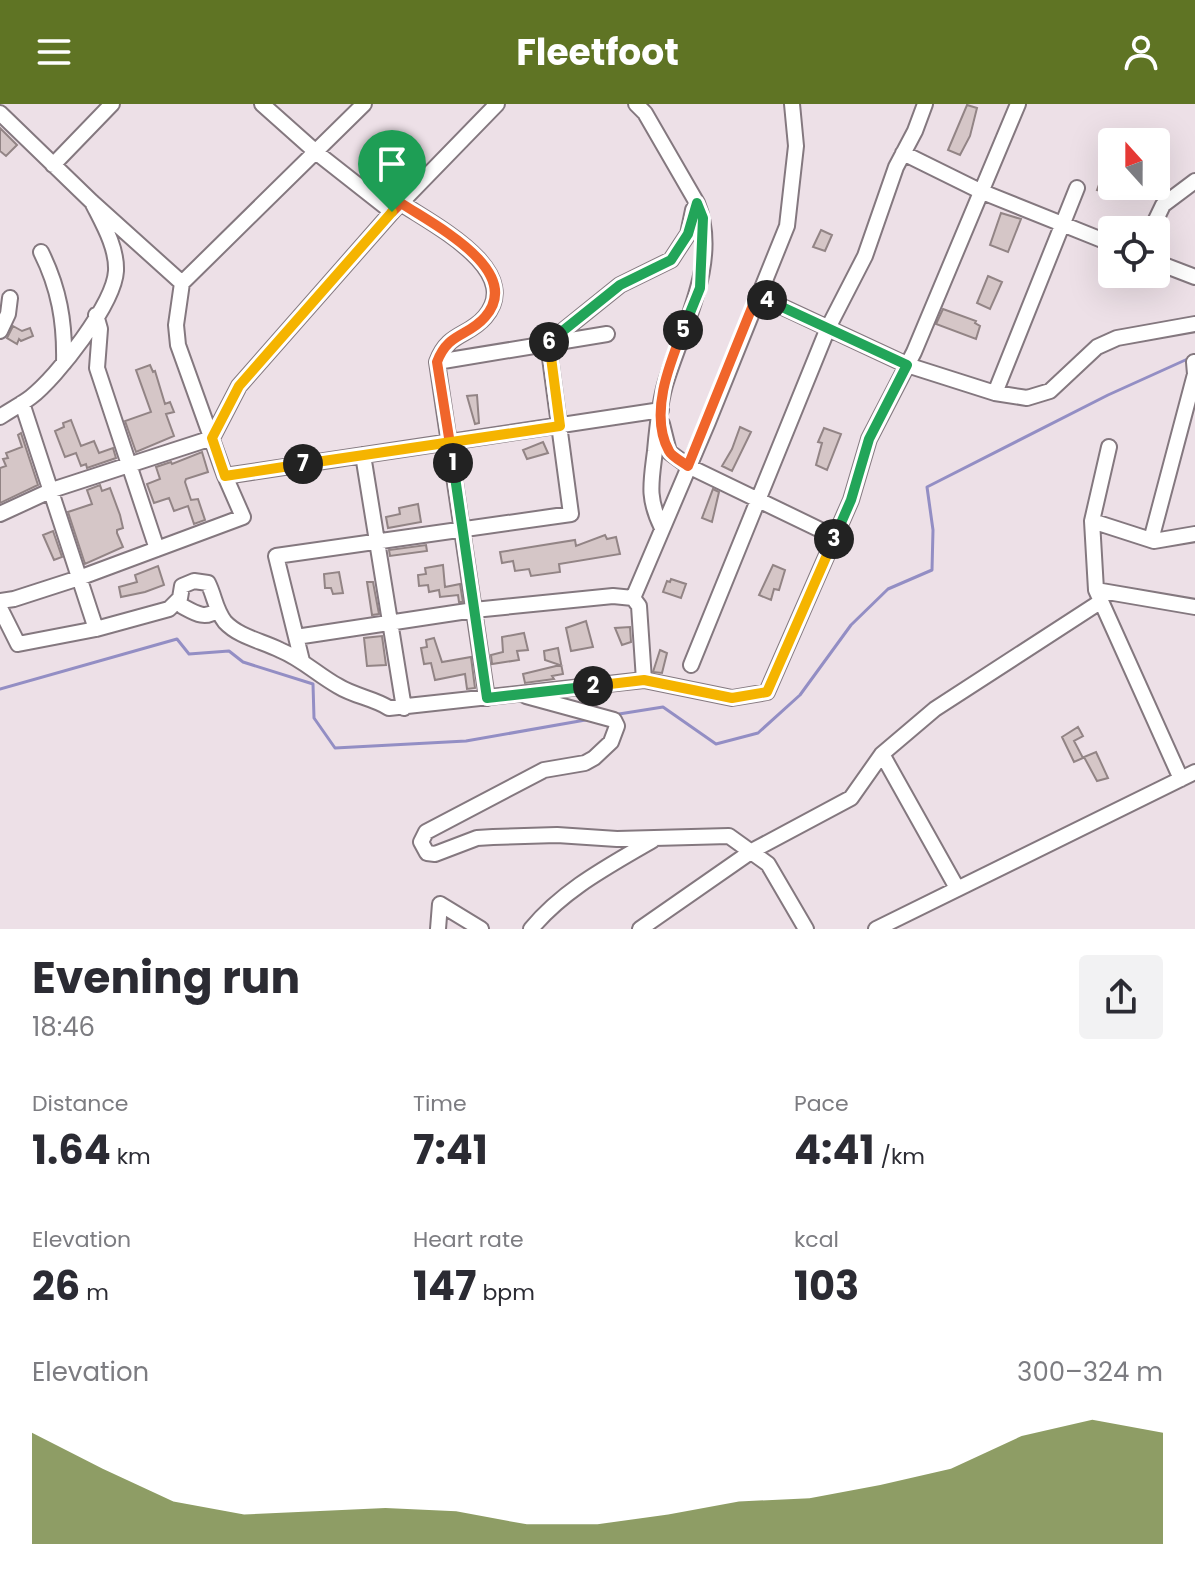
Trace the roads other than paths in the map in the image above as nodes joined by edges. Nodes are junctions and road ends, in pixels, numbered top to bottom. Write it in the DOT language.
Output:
graph roads {
  1 [pos="112,104"];
  2 [pos="262,104"];
  3 [pos="364,104"];
  4 [pos="497,104"];
  5 [pos="636,104"];
  6 [pos="792,104"];
  7 [pos="925,104"];
  8 [pos="1018,104"];
  9 [pos="0,113"];
  10 [pos="317,153"];
  11 [pos="903,153"];
  12 [pos="53,165"];
  13 [pos="1195,181"];
  14 [pos="1077,188"];
  15 [pos="980,191"];
  16 [pos="92,202"];
  17 [pos="697,203"];
  18 [pos="396,207"];
  19 [pos="1158,216"];
  20 [pos="1063,224"];
  21 [pos="1098,238"];
  22 [pos="41,252"];
  23 [pos="1170,267"];
  24 [pos="1195,277"];
  25 [pos="182,283"];
  26 [pos="757,295"];
  27 [pos="10,298"];
  28 [pos="96,315"];
  29 [pos="1195,324"];
  30 [pos="828,328"];
  31 [pos="0,331"];
  32 [pos="607,334"];
  33 [pos="548,343"];
  34 [pos="437,362"];
  35 [pos="1194,362"];
  36 [pos="64,363"];
  37 [pos="907,365"];
  38 [pos="995,393"];
  39 [pos="22,403"];
  40 [pos="660,413"];
  41 [pos="0,417"];
  42 [pos="560,426"];
  43 [pos="212,438"];
  44 [pos="451,443"];
  45 [pos="1109,447"];
  46 [pos="363,455"];
  47 [pos="129,465"];
  48 [pos="688,466"];
  49 [pos="225,476"];
  50 [pos="52,490"];
  51 [pos="759,500"];
  52 [pos="0,514"];
  53 [pos="1092,521"];
  54 [pos="463,528"];
  55 [pos="662,528"];
  56 [pos="1195,534"];
  57 [pos="835,537"];
  58 [pos="376,540"];
  59 [pos="1151,540"];
  60 [pos="157,549"];
  61 [pos="79,578"];
  62 [pos="1098,596"];
  63 [pos="633,598"];
  64 [pos="0,601"];
  65 [pos="182,606"];
  66 [pos="1195,607"];
  67 [pos="0,608"];
  68 [pos="217,610"];
  69 [pos="474,610"];
  70 [pos="390,623"];
  71 [pos="96,629"];
  72 [pos="296,637"];
  73 [pos="302,661"];
  74 [pos="691,665"];
  75 [pos="644,680"];
  76 [pos="518,694"];
  77 [pos="487,698"];
  78 [pos="404,708"];
  79 [pos="882,754"];
  80 [pos="1195,772"];
  81 [pos="1181,779"];
  82 [pos="657,838"];
  83 [pos="752,851"];
  84 [pos="957,888"];
  85 [pos="438,929"];
  86 [pos="481,929"];
  87 [pos="531,929"];
  88 [pos="640,929"];
  89 [pos="806,929"];
  90 [pos="876,929"];
  1 -- 12 [label="street"];
  2 -- 10 [label="street"];
  3 -- 10 [label="street"];
  4 -- 18 [label="street"];
  5 -- 17 [label="street"];
  6 -- 26 [label="street"];
  7 -- 11 [label="street"];
  8 -- 15 [label="street"];
  9 -- 12 [label="street"];
  10 -- 18 [label="street"];
  10 -- 25 [label="street"];
  11 -- 15 [label="street"];
  11 -- 30 [label="street"];
  12 -- 16 [label="street"];
  13 -- 19 [label="street"];
  14 -- 20 [label="street"];
  15 -- 20 [label="street"];
  15 -- 37 [label="street"];
  16 -- 25 [label="street"];
  16 -- 28 [label="street"];
  17 -- 33 [label="street"];
  17 -- 40 [label="street"];
  18 -- 34 [label="street"];
  18 -- 43 [label="street"];
  20 -- 21 [label="street"];
  20 -- 38 [label="street"];
  22 -- 36 [label="street"];
  23 -- 24 [label="street"];
  25 -- 43 [label="street"];
  26 -- 30 [label="street"];
  26 -- 48 [label="street"];
  27 -- 31 [label="street"];
  28 -- 36 [label="street"];
  28 -- 47 [label="street"];
  29 -- 38 [label="street"];
  30 -- 37 [label="street"];
  30 -- 51 [label="street"];
  32 -- 33 [label="street"];
  33 -- 34 [label="street"];
  33 -- 42 [label="street"];
  34 -- 44 [label="street"];
  35 -- 59 [label="street"];
  36 -- 39 [label="street"];
  37 -- 38 [label="street"];
  37 -- 57 [label="street"];
  39 -- 41 [label="street"];
  39 -- 50 [label="street"];
  40 -- 42 [label="street"];
  40 -- 48 [label="street"];
  40 -- 55 [label="street"];
  42 -- 44 [label="street"];
  42 -- 54 [label="street"];
  43 -- 47 [label="street"];
  43 -- 49 [label="street"];
  44 -- 46 [label="street"];
  44 -- 54 [label="street"];
  45 -- 53 [label="street"];
  46 -- 49 [label="street"];
  46 -- 58 [label="street"];
  47 -- 50 [label="street"];
  47 -- 60 [label="street"];
  48 -- 51 [label="street"];
  48 -- 55 [label="street"];
  49 -- 60 [label="street"];
  50 -- 52 [label="street"];
  50 -- 61 [label="street"];
  51 -- 57 [label="street"];
  51 -- 74 [label="street"];
  53 -- 59 [label="street"];
  53 -- 62 [label="street"];
  54 -- 58 [label="street"];
  54 -- 69 [label="street"];
  55 -- 63 [label="street"];
  56 -- 59 [label="street"];
  57 -- 75 [label="street"];
  58 -- 70 [label="street"];
  58 -- 72 [label="street"];
  60 -- 61 [label="street"];
  61 -- 64 [label="street"];
  61 -- 71 [label="street"];
  62 -- 66 [label="street"];
  62 -- 79 [label="street"];
  62 -- 81 [label="street"];
  63 -- 69 [label="street"];
  63 -- 75 [label="street"];
  65 -- 68 [label="street"];
  67 -- 71 [label="street"];
  68 -- 71 [label="street"];
  68 -- 73 [label="street"];
  69 -- 70 [label="street"];
  69 -- 77 [label="street"];
  70 -- 72 [label="street"];
  70 -- 78 [label="street"];
  72 -- 73 [label="street"];
  73 -- 78 [label="street"];
  75 -- 76 [label="street"];
  76 -- 77 [label="street"];
  76 -- 82 [label="street"];
  77 -- 78 [label="street"];
  79 -- 83 [label="street"];
  79 -- 84 [label="street"];
  80 -- 81 [label="street"];
  81 -- 84 [label="street"];
  82 -- 83 [label="street"];
  82 -- 87 [label="street"];
  83 -- 88 [label="street"];
  83 -- 89 [label="street"];
  84 -- 90 [label="street"];
  85 -- 86 [label="street"];
}
